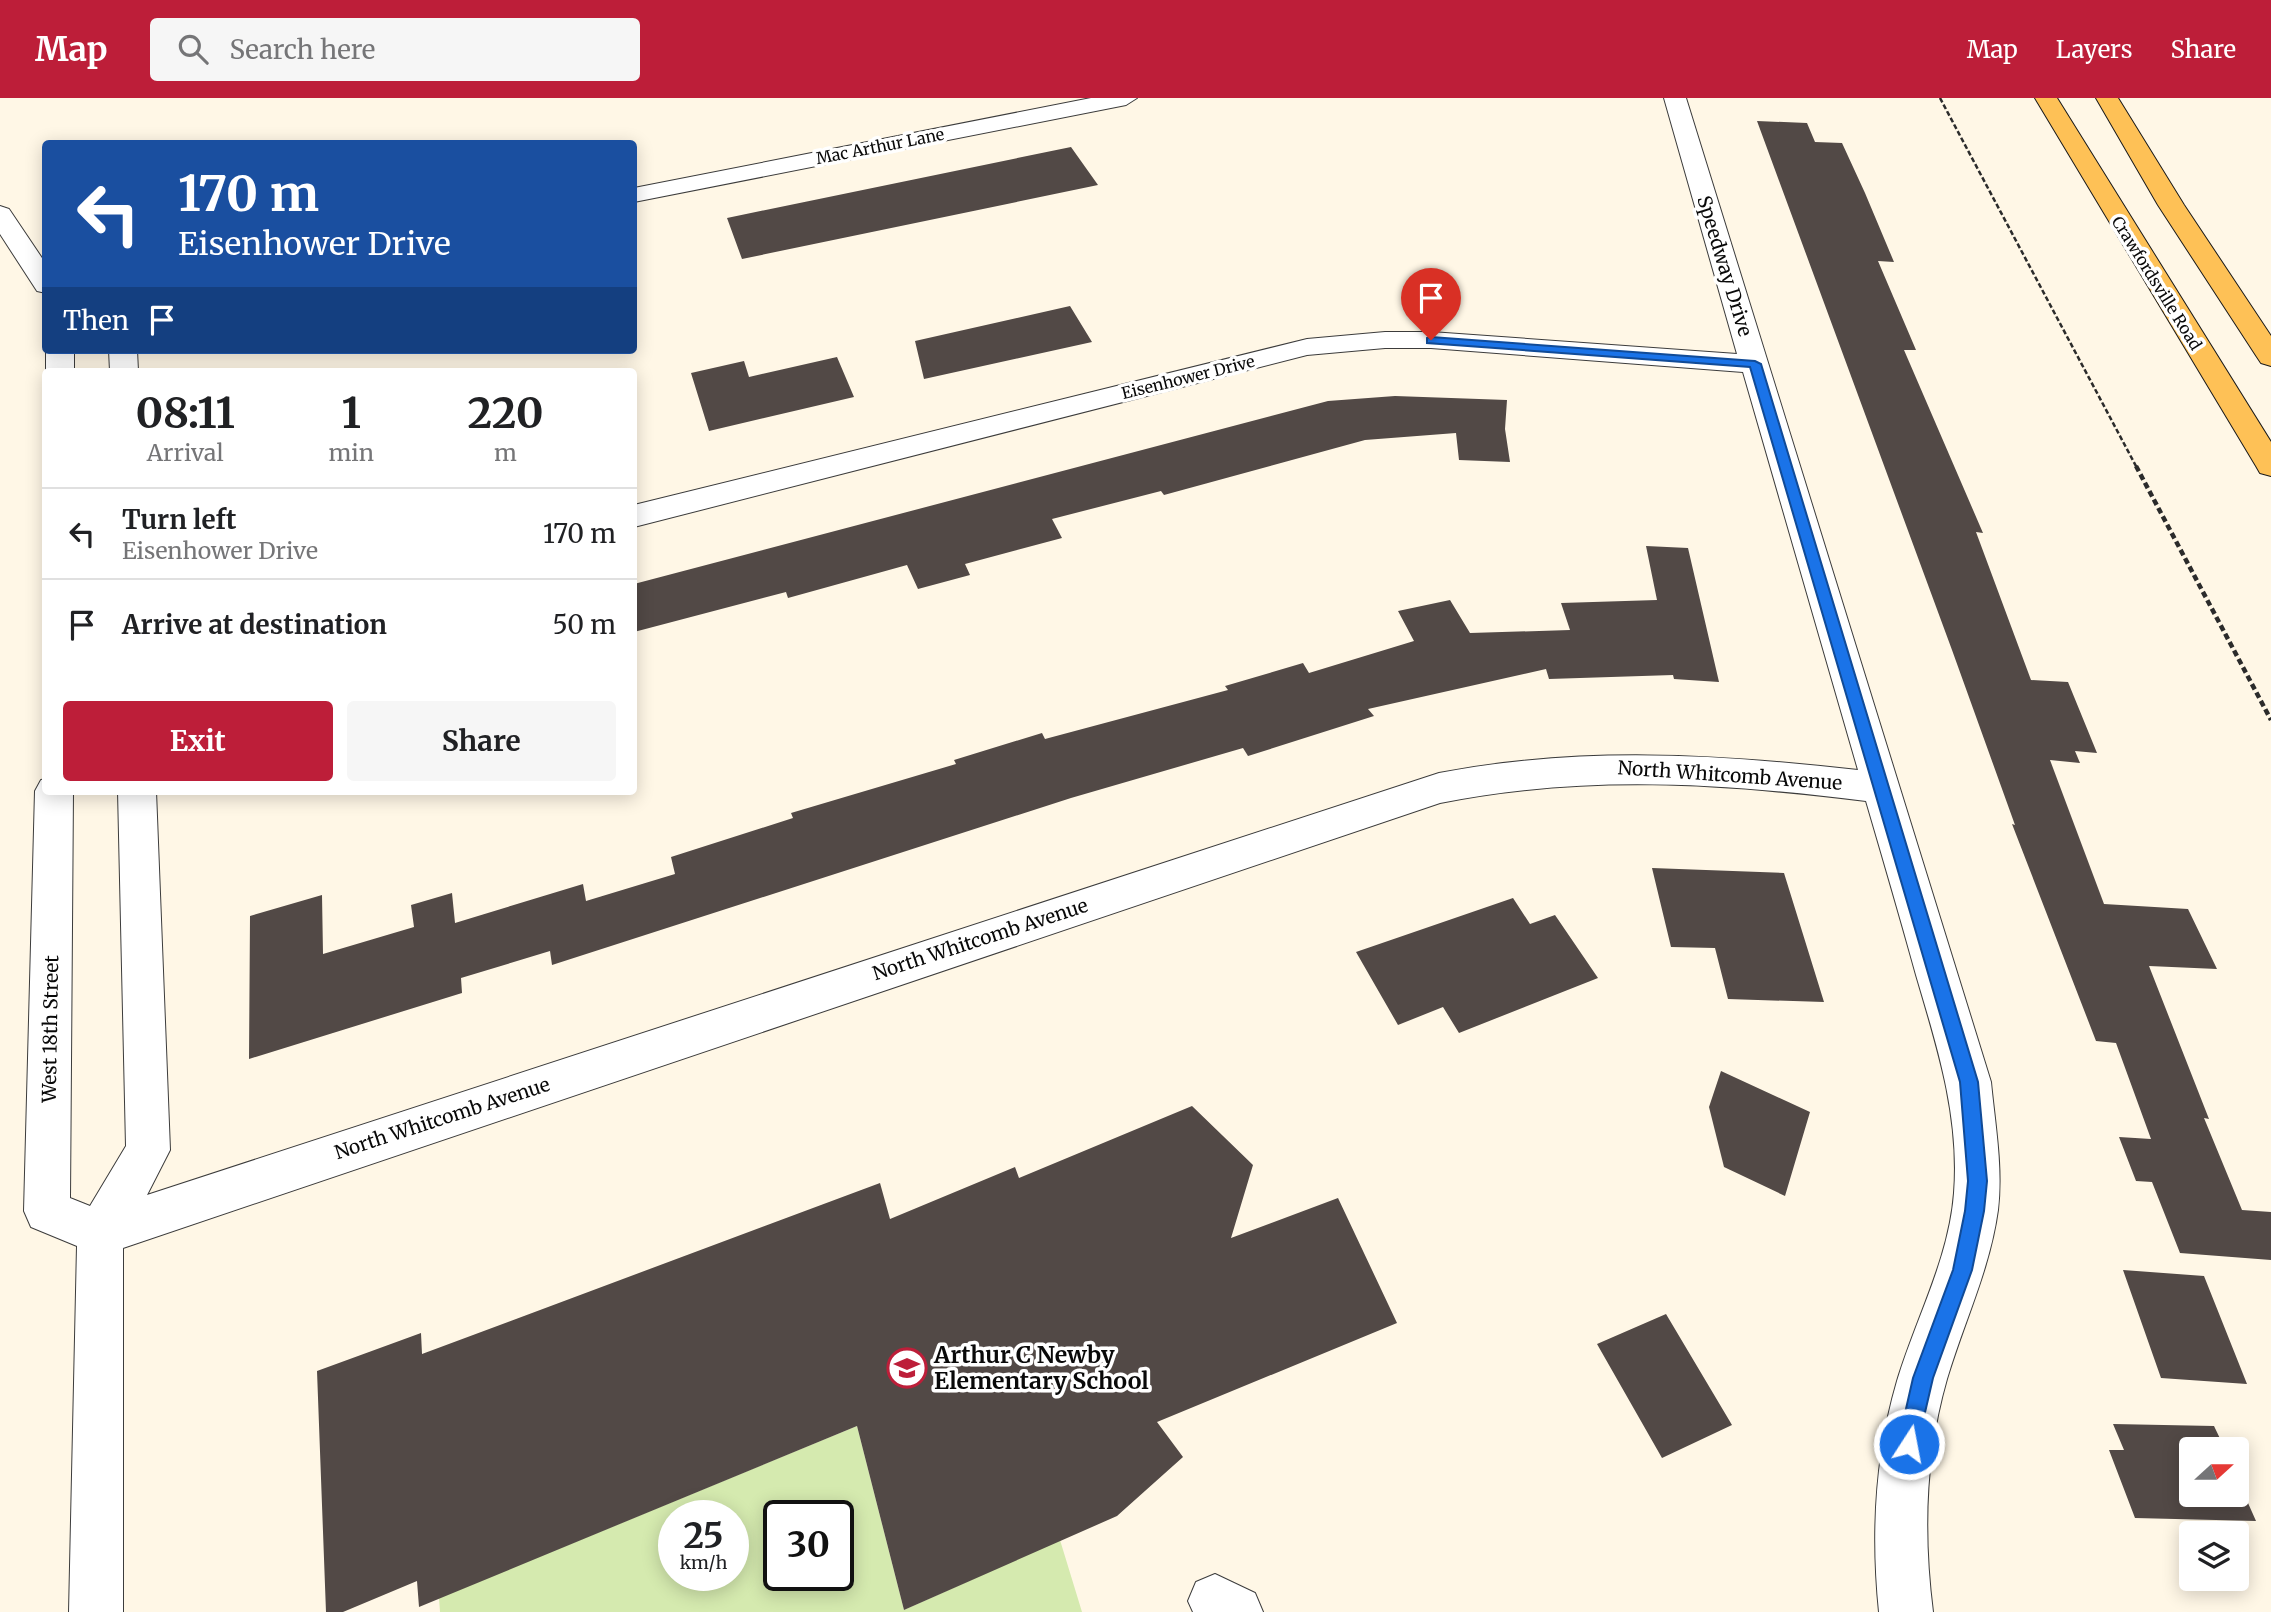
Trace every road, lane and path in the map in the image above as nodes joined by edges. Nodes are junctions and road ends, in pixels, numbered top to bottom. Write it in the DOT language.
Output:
graph roads {
  1 [pos="1126,98"];
  2 [pos="1675,98"];
  3 [pos="1940,98"];
  4 [pos="2046,98"];
  5 [pos="2107,98"];
  6 [pos="637,194"];
  7 [pos="0,214"];
  8 [pos="42,279"];
  9 [pos="2271,357"];
  10 [pos="1755,364"];
  11 [pos="2271,466"];
  12 [pos="637,515"];
  13 [pos="2271,720"];
  14 [pos="1881,788"];
  15 [pos="54,795"];
  16 [pos="137,795"];
  17 [pos="100,1233"];
  18 [pos="96,1612"];
  19 [pos="1906,1612"];
  1 -- 6 [label="street, Mac Arthur Lane"];
  2 -- 10 [label="street, Speedway Drive"];
  3 -- 13 [label="path"];
  4 -- 11 [label="main road, Crawfordsville Road"];
  5 -- 9 [label="main road"];
  7 -- 8 [label="street"];
  10 -- 12 [label="street, Eisenhower Drive"];
  10 -- 14 [label="street, Speedway Drive"];
  14 -- 17 [label="street, North Whitcomb Avenue"];
  14 -- 19 [label="street, Speedway Drive"];
  15 -- 17 [label="street, West 18th Street"];
  16 -- 17 [label="street"];
  17 -- 18 [label="street"];
}
